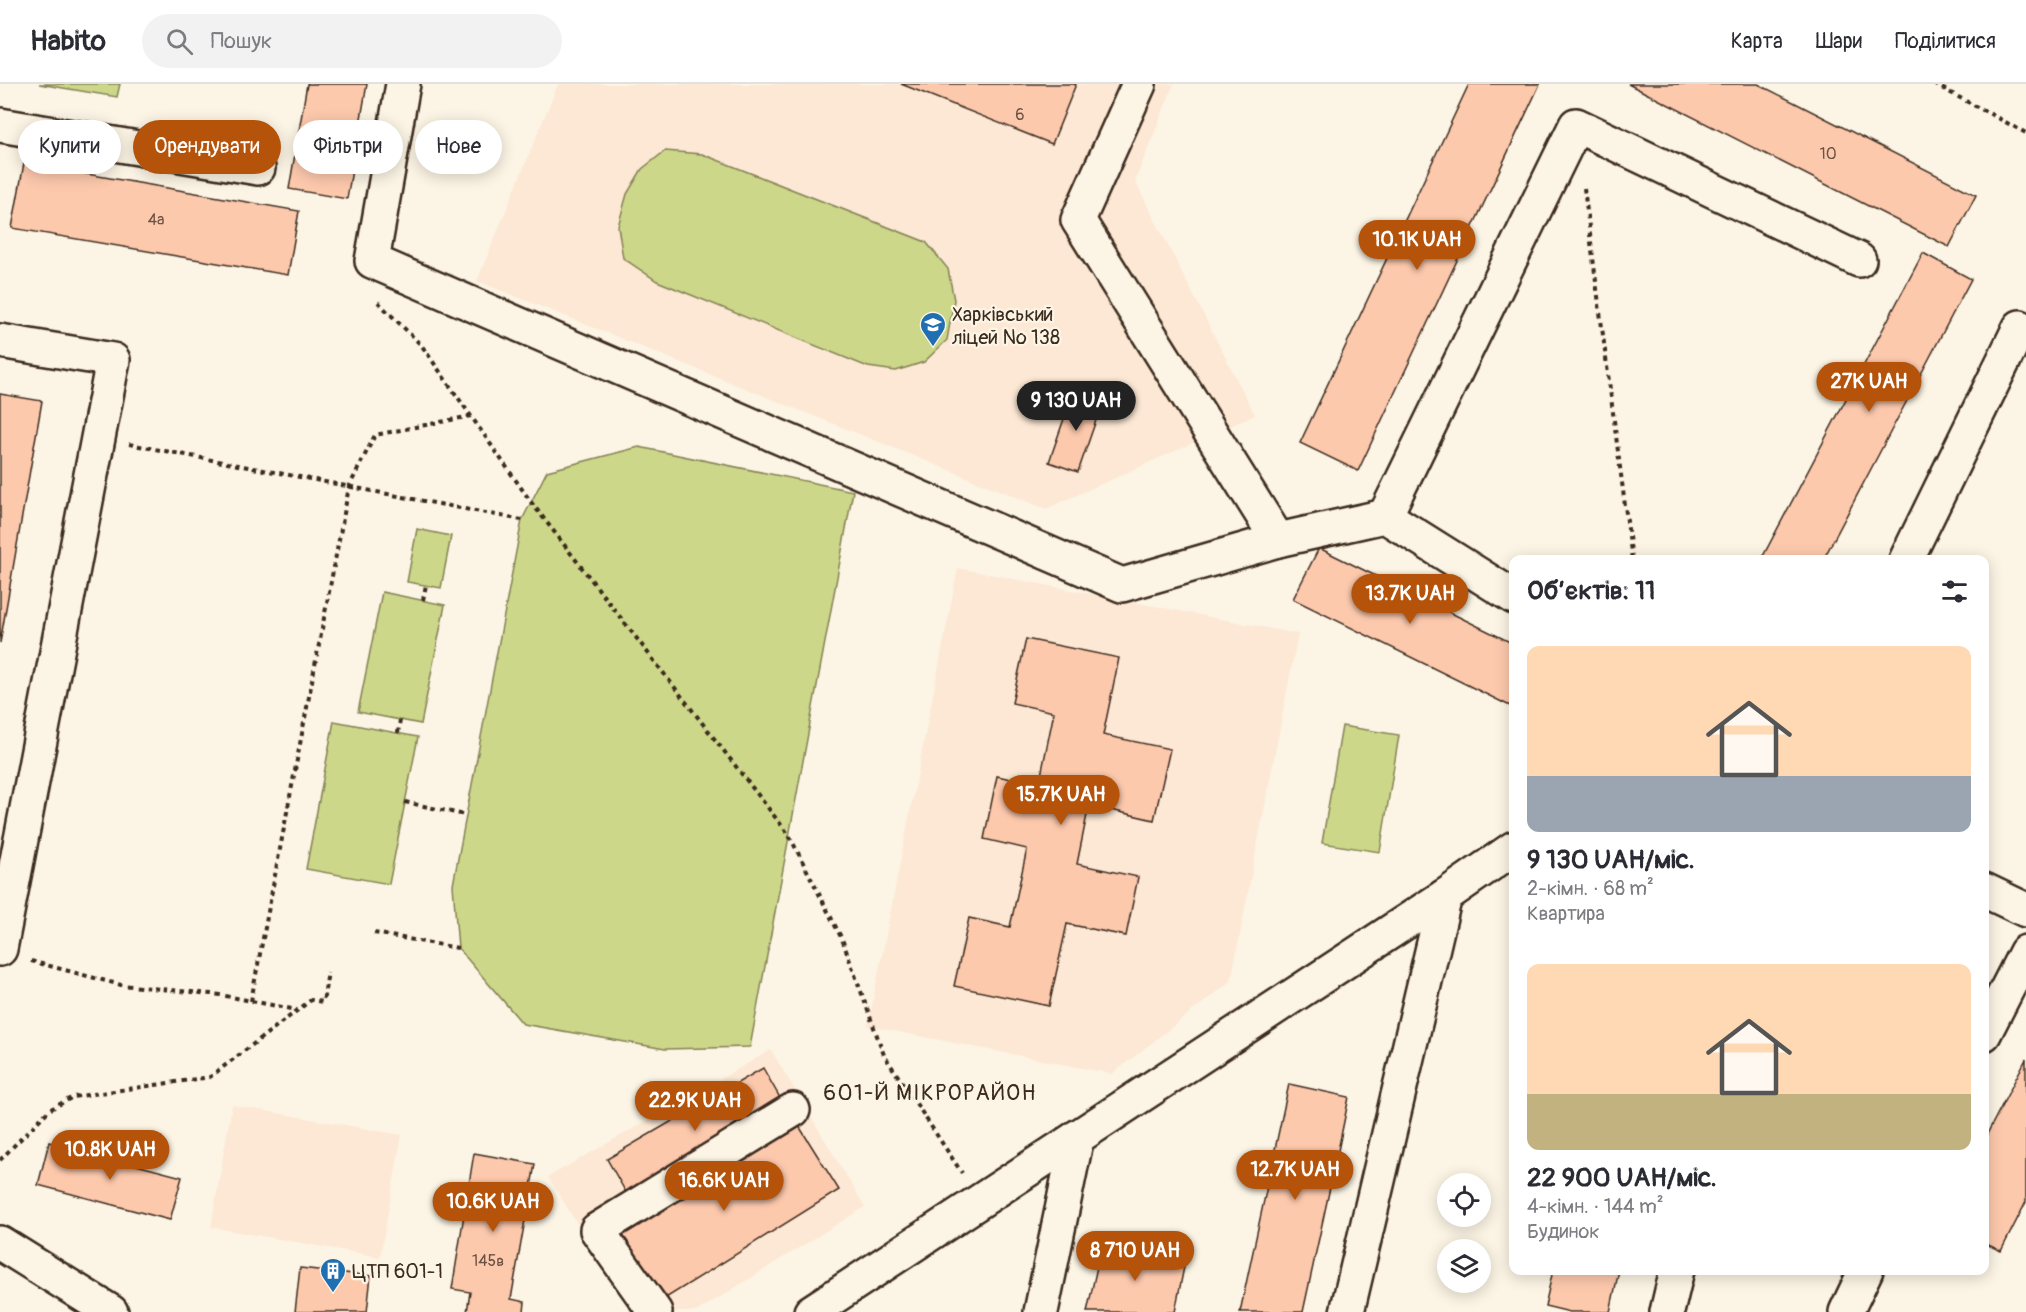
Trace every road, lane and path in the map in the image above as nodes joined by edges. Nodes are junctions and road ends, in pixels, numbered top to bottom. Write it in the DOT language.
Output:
graph roads {
  1 [pos="404,84"];
  2 [pos="1139,84"];
  3 [pos="1934,84"];
  4 [pos="0,125"];
  5 [pos="2026,133"];
  6 [pos="133,147"];
  7 [pos="1583,184"];
  8 [pos="1859,260"];
  9 [pos="372,261"];
  10 [pos="2020,327"];
  11 [pos="0,341"];
  12 [pos="471,416"];
  13 [pos="99,438"];
  14 [pos="349,487"];
  15 [pos="1384,516"];
  16 [pos="522,520"];
  17 [pos="1278,540"];
  18 [pos="1631,555"];
  19 [pos="1908,555"];
  20 [pos="426,585"];
  21 [pos="1509,594"];
  22 [pos="423,600"];
  23 [pos="400,720"];
  24 [pos="398,733"];
  25 [pos="405,802"];
  26 [pos="465,814"];
  27 [pos="1509,851"];
  28 [pos="1989,892"];
  29 [pos="1445,896"];
  30 [pos="2026,910"];
  31 [pos="374,933"];
  32 [pos="0,948"];
  33 [pos="458,948"];
  34 [pos="2026,952"];
  35 [pos="328,972"];
  36 [pos="251,1001"];
  37 [pos="297,1010"];
  38 [pos="1989,1024"];
  39 [pos="793,1110"];
  40 [pos="1077,1137"];
  41 [pos="0,1160"];
  42 [pos="980,1201"];
  43 [pos="0,1243"];
  44 [pos="1676,1275"];
  45 [pos="1864,1275"];
  46 [pos="111,1312"];
  47 [pos="655,1312"];
  48 [pos="810,1312"];
  49 [pos="1041,1312"];
  50 [pos="1347,1312"];
  51 [pos="1667,1312"];
  52 [pos="1846,1312"];
  1 -- 9 [label="lane"];
  2 -- 17 [label="lane"];
  3 -- 5 [label="path"];
  4 -- 6 [label="lane"];
  7 -- 18 [label="path"];
  8 -- 15 [label="lane"];
  9 -- 12 [label="path"];
  9 -- 17 [label="lane"];
  10 -- 19 [label="lane"];
  11 -- 13 [label="lane"];
  12 -- 14 [label="path"];
  12 -- 42 [label="path"];
  13 -- 14 [label="path"];
  13 -- 32 [label="lane"];
  14 -- 16 [label="path"];
  14 -- 36 [label="path"];
  15 -- 17 [label="lane"];
  15 -- 21 [label="lane"];
  20 -- 22 [label="path"];
  23 -- 24 [label="path"];
  25 -- 26 [label="path"];
  27 -- 29 [label="lane"];
  28 -- 30 [label="lane"];
  29 -- 40 [label="lane"];
  29 -- 50 [label="lane"];
  31 -- 33 [label="path"];
  32 -- 36 [label="path"];
  34 -- 38 [label="lane"];
  35 -- 37 [label="path"];
  36 -- 37 [label="path"];
  37 -- 41 [label="path"];
  39 -- 47 [label="lane"];
  40 -- 42 [label="lane"];
  40 -- 49 [label="lane"];
  42 -- 48 [label="lane"];
  43 -- 46 [label="lane"];
  44 -- 51 [label="lane"];
  45 -- 52 [label="lane"];
}
